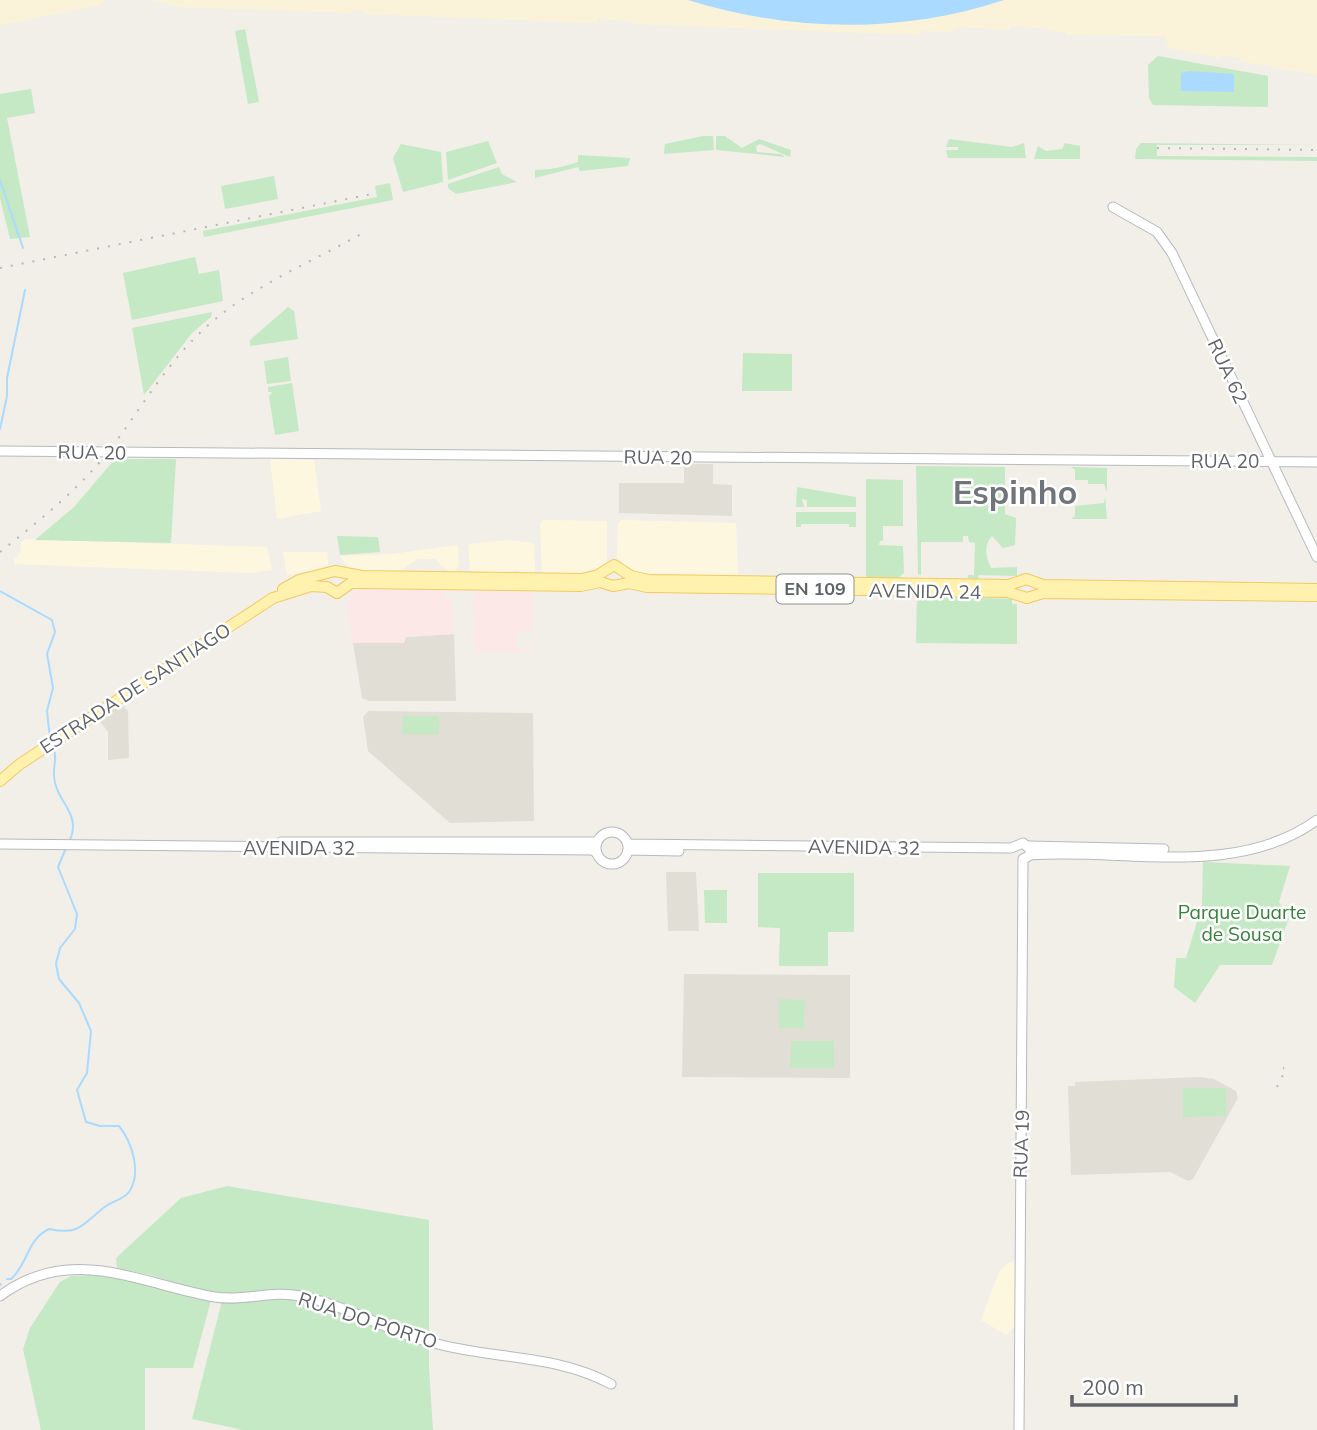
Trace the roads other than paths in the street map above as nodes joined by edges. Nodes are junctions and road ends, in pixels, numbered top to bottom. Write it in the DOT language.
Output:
graph roads {
  1 [pos="1113,207"];
  2 [pos="0,451"];
  3 [pos="1272,462"];
  4 [pos="1317,462"];
  5 [pos="1317,557"];
  6 [pos="328,574"];
  7 [pos="345,574"];
  8 [pos="605,577"];
  9 [pos="623,578"];
  10 [pos="1019,582"];
  11 [pos="1033,582"];
  12 [pos="327,587"];
  13 [pos="346,587"];
  14 [pos="301,588"];
  15 [pos="1317,589"];
  16 [pos="1018,594"];
  17 [pos="1034,594"];
  18 [pos="275,595"];
  19 [pos="1317,596"];
  20 [pos="0,781"];
  21 [pos="1317,820"];
  22 [pos="0,839"];
  23 [pos="597,842"];
  24 [pos="54,843"];
  25 [pos="86,843"];
  26 [pos="0,844"];
  27 [pos="628,847"];
  28 [pos="1023,852"];
  29 [pos="597,853"];
  30 [pos="0,1296"];
  31 [pos="611,1384"];
  32 [pos="1019,1430"];
  1 -- 3 [label="main road, RUA 62"];
  2 -- 3 [label="main road, RUA 20"];
  3 -- 4 [label="main road, RUA 20"];
  3 -- 5 [label="main road, RUA 62"];
  6 -- 7 [label="main road, AVENIDA 24 / EN 109"];
  6 -- 12 [label="main road"];
  6 -- 18 [label="main road, AVENIDA 24 / EN 109"];
  7 -- 8 [label="main road, AVENIDA 24 / EN 109"];
  7 -- 13 [label="main road"];
  8 -- 9 [label="main road, AVENIDA 24 / EN 109"];
  8 -- 9 [label="main road, AVENIDA 24 / EN 109"];
  8 -- 13 [label="main road, AVENIDA 24 / EN 109"];
  9 -- 10 [label="main road, AVENIDA 24 / EN 109"];
  9 -- 16 [label="main road, AVENIDA 24 / EN 109"];
  10 -- 11 [label="main road, AVENIDA 24 / EN 109"];
  10 -- 16 [label="main road"];
  11 -- 15 [label="main road, AVENIDA 24 / EN 109"];
  11 -- 17 [label="main road"];
  12 -- 13 [label="main road, AVENIDA 24 / EN 109"];
  12 -- 14 [label="main road, AVENIDA 24 / EN 109"];
  14 -- 18 [label="main road, ESTRADA DE SANTIAGO"];
  16 -- 17 [label="main road, AVENIDA 24 / EN 109"];
  17 -- 19 [label="main road, AVENIDA 24 / EN 109"];
  18 -- 20 [label="main road, ESTRADA DE SANTIAGO"];
  21 -- 28 [label="main road, AVENIDA 32"];
  22 -- 24 [label="main road, AVENIDA 32"];
  23 -- 25 [label="main road, AVENIDA 32"];
  23 -- 27 [label="main road"];
  23 -- 29 [label="main road"];
  24 -- 25 [label="main road, AVENIDA 32"];
  24 -- 26 [label="main road, AVENIDA 32"];
  25 -- 29 [label="main road, AVENIDA 32"];
  27 -- 28 [label="main road, AVENIDA 32"];
  27 -- 29 [label="main road"];
  28 -- 32 [label="main road, RUA 19"];
  30 -- 31 [label="main road, RUA DO PORTO"];
}
